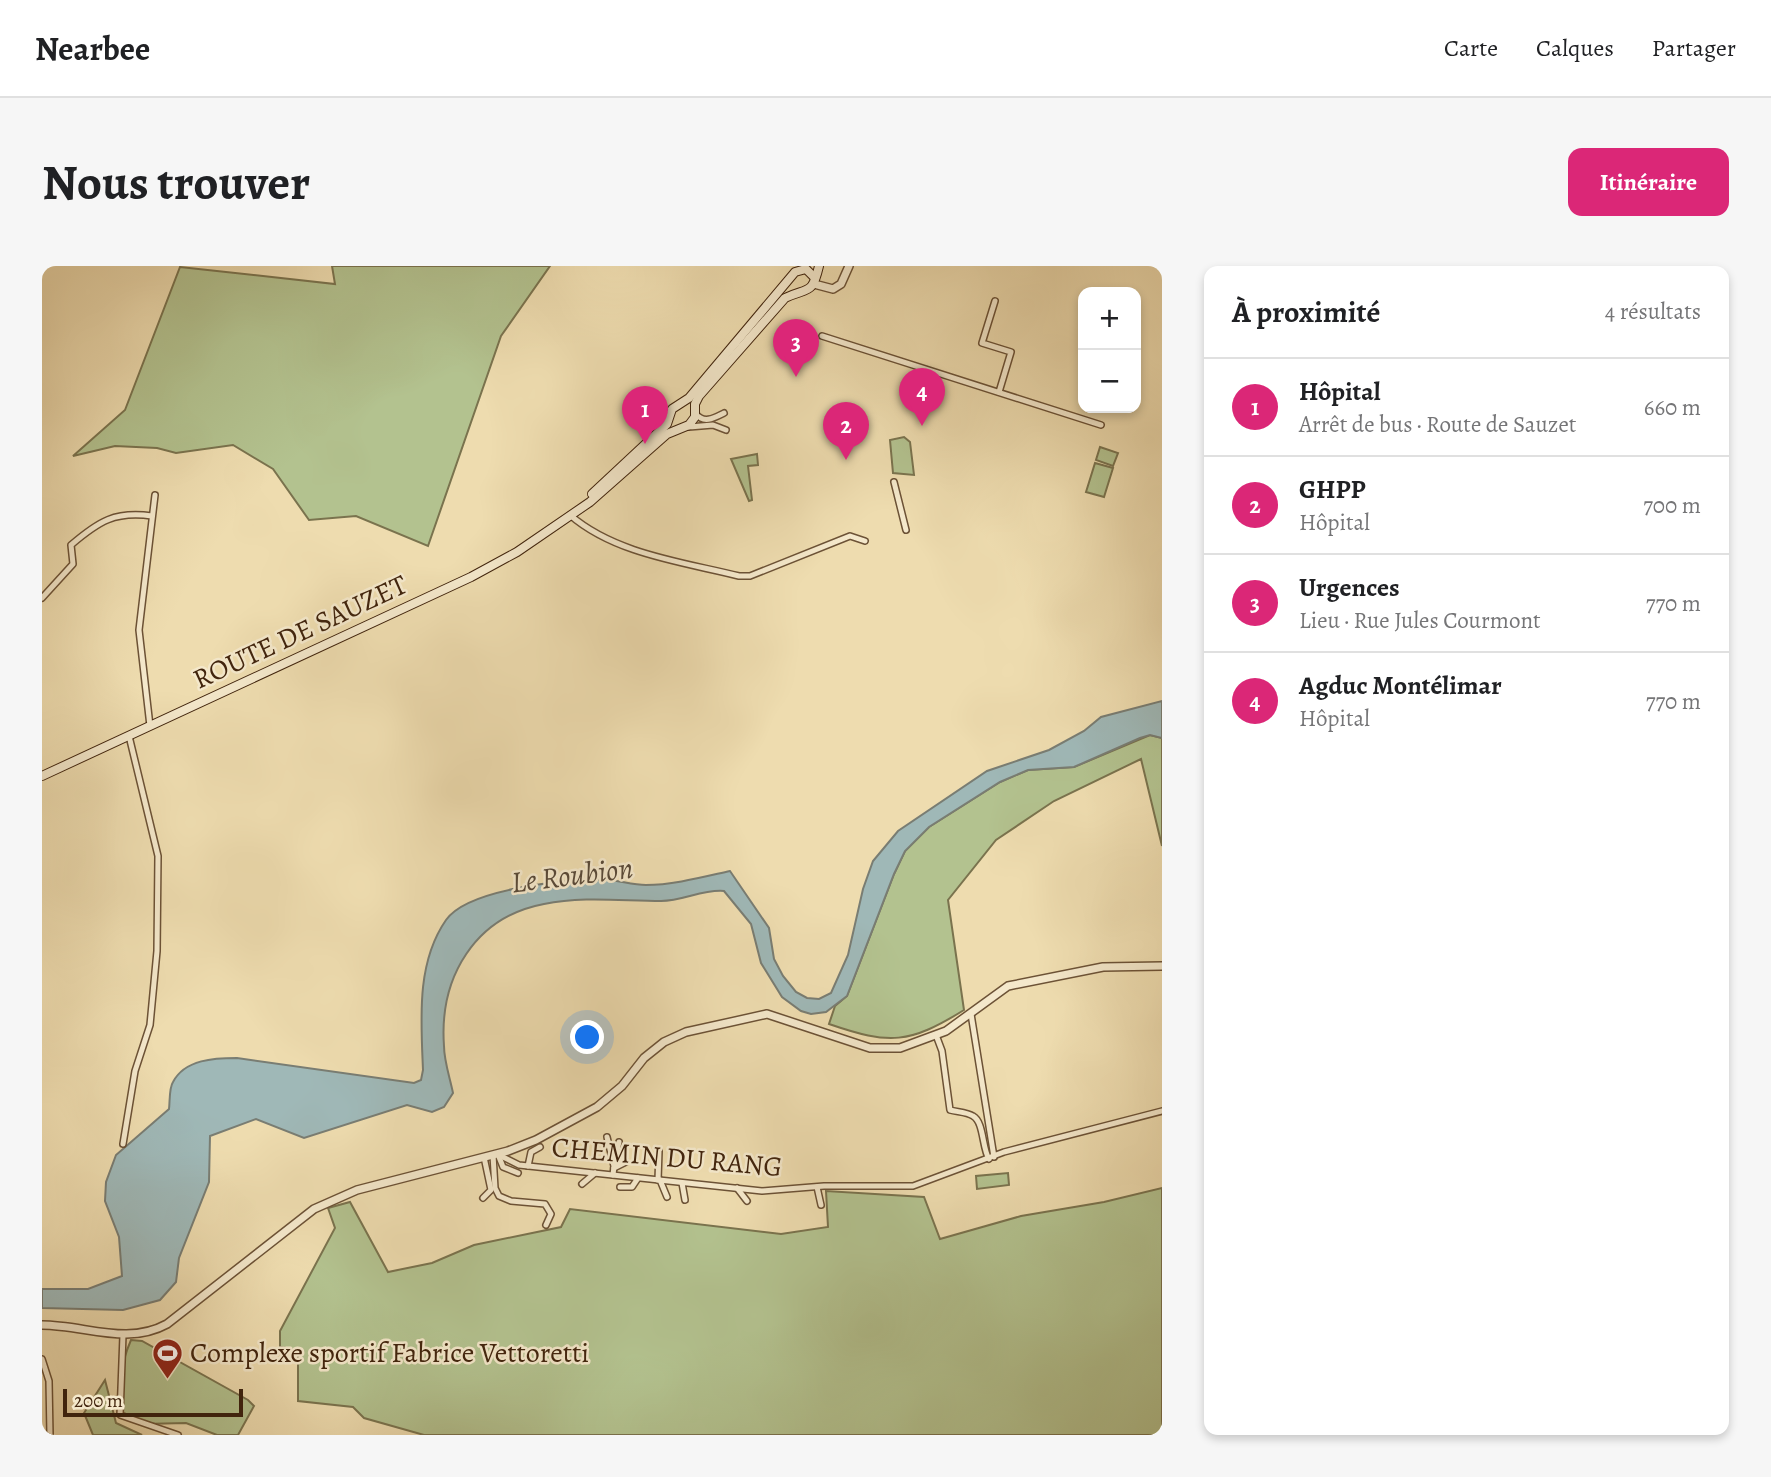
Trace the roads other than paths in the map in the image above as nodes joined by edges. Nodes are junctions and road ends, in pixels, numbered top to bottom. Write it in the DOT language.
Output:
graph roads {
  1 [pos="818,266"];
  2 [pos="849,266"];
  3 [pos="803,268"];
  4 [pos="790,281"];
  5 [pos="815,281"];
  6 [pos="796,293"];
  7 [pos="995,301"];
  8 [pos="822,335"];
  9 [pos="999,392"];
  10 [pos="685,401"];
  11 [pos="695,411"];
  12 [pos="724,413"];
  13 [pos="669,420"];
  14 [pos="1101,425"];
  15 [pos="681,428"];
  16 [pos="726,430"];
  17 [pos="894,482"];
  18 [pos="155,495"];
  19 [pos="570,515"];
  20 [pos="152,516"];
  21 [pos="906,530"];
  22 [pos="865,541"];
  23 [pos="42,598"];
  24 [pos="150,726"];
  25 [pos="129,736"];
  26 [pos="42,776"];
  27 [pos="1162,966"];
  28 [pos="971,1014"];
  29 [pos="936,1035"];
  30 [pos="1162,1111"];
  31 [pos="607,1137"];
  32 [pos="619,1142"];
  33 [pos="123,1144"];
  34 [pos="540,1147"];
  35 [pos="659,1151"];
  36 [pos="493,1156"];
  37 [pos="991,1158"];
  38 [pos="626,1162"];
  39 [pos="528,1166"];
  40 [pos="614,1166"];
  41 [pos="518,1173"];
  42 [pos="595,1173"];
  43 [pos="613,1175"];
  44 [pos="638,1178"];
  45 [pos="659,1180"];
  46 [pos="682,1183"];
  47 [pos="582,1184"];
  48 [pos="817,1186"];
  49 [pos="620,1187"];
  50 [pos="737,1188"];
  51 [pos="799,1188"];
  52 [pos="800,1195"];
  53 [pos="667,1197"];
  54 [pos="483,1198"];
  55 [pos="685,1200"];
  56 [pos="747,1201"];
  57 [pos="821,1205"];
  58 [pos="546,1225"];
  59 [pos="42,1325"];
  60 [pos="123,1335"];
  61 [pos="42,1359"];
  62 [pos="50,1435"];
  63 [pos="178,1435"];
  1 -- 5 [label="main road"];
  2 -- 5 [label="street"];
  3 -- 4 [label="main road"];
  3 -- 5 [label="main road"];
  4 -- 6 [label="main road"];
  4 -- 10 [label="main road"];
  5 -- 6 [label="main road"];
  6 -- 11 [label="main road"];
  7 -- 9 [label="street"];
  8 -- 9 [label="street"];
  9 -- 14 [label="street"];
  10 -- 11 [label="main road"];
  10 -- 13 [label="main road, ROUTE DE SAUZET"];
  11 -- 12 [label="street"];
  11 -- 15 [label="main road, ROUTE DE SAUZET"];
  13 -- 15 [label="main road"];
  13 -- 19 [label="main road, ROUTE DE SAUZET"];
  15 -- 16 [label="street"];
  15 -- 19 [label="main road, ROUTE DE SAUZET"];
  17 -- 21 [label="street"];
  18 -- 20 [label="street"];
  19 -- 22 [label="street"];
  19 -- 24 [label="main road, ROUTE DE SAUZET"];
  20 -- 23 [label="street"];
  20 -- 24 [label="street"];
  24 -- 25 [label="main road, ROUTE DE SAUZET"];
  25 -- 26 [label="main road, ROUTE DE SAUZET"];
  25 -- 33 [label="street"];
  27 -- 28 [label="street"];
  28 -- 29 [label="street"];
  28 -- 37 [label="street"];
  29 -- 36 [label="street"];
  29 -- 37 [label="street"];
  30 -- 37 [label="street, CHEMIN DU RANG"];
  31 -- 40 [label="street"];
  32 -- 40 [label="street"];
  34 -- 39 [label="street"];
  35 -- 45 [label="street"];
  36 -- 39 [label="street, CHEMIN DU RANG"];
  36 -- 41 [label="street"];
  36 -- 54 [label="street"];
  36 -- 58 [label="street"];
  36 -- 60 [label="street"];
  37 -- 48 [label="street, CHEMIN DU RANG"];
  38 -- 40 [label="street"];
  39 -- 42 [label="street, CHEMIN DU RANG"];
  40 -- 43 [label="street"];
  42 -- 43 [label="street, CHEMIN DU RANG"];
  42 -- 47 [label="street"];
  43 -- 44 [label="street, CHEMIN DU RANG"];
  44 -- 45 [label="street, CHEMIN DU RANG"];
  44 -- 49 [label="street"];
  45 -- 46 [label="street, CHEMIN DU RANG"];
  45 -- 53 [label="street"];
  46 -- 50 [label="street, CHEMIN DU RANG"];
  46 -- 55 [label="street"];
  48 -- 51 [label="street, CHEMIN DU RANG"];
  48 -- 57 [label="street"];
  50 -- 51 [label="street, CHEMIN DU RANG"];
  50 -- 56 [label="street"];
  51 -- 52 [label="street"];
  59 -- 60 [label="street"];
  60 -- 63 [label="street"];
  61 -- 62 [label="street"];
}
